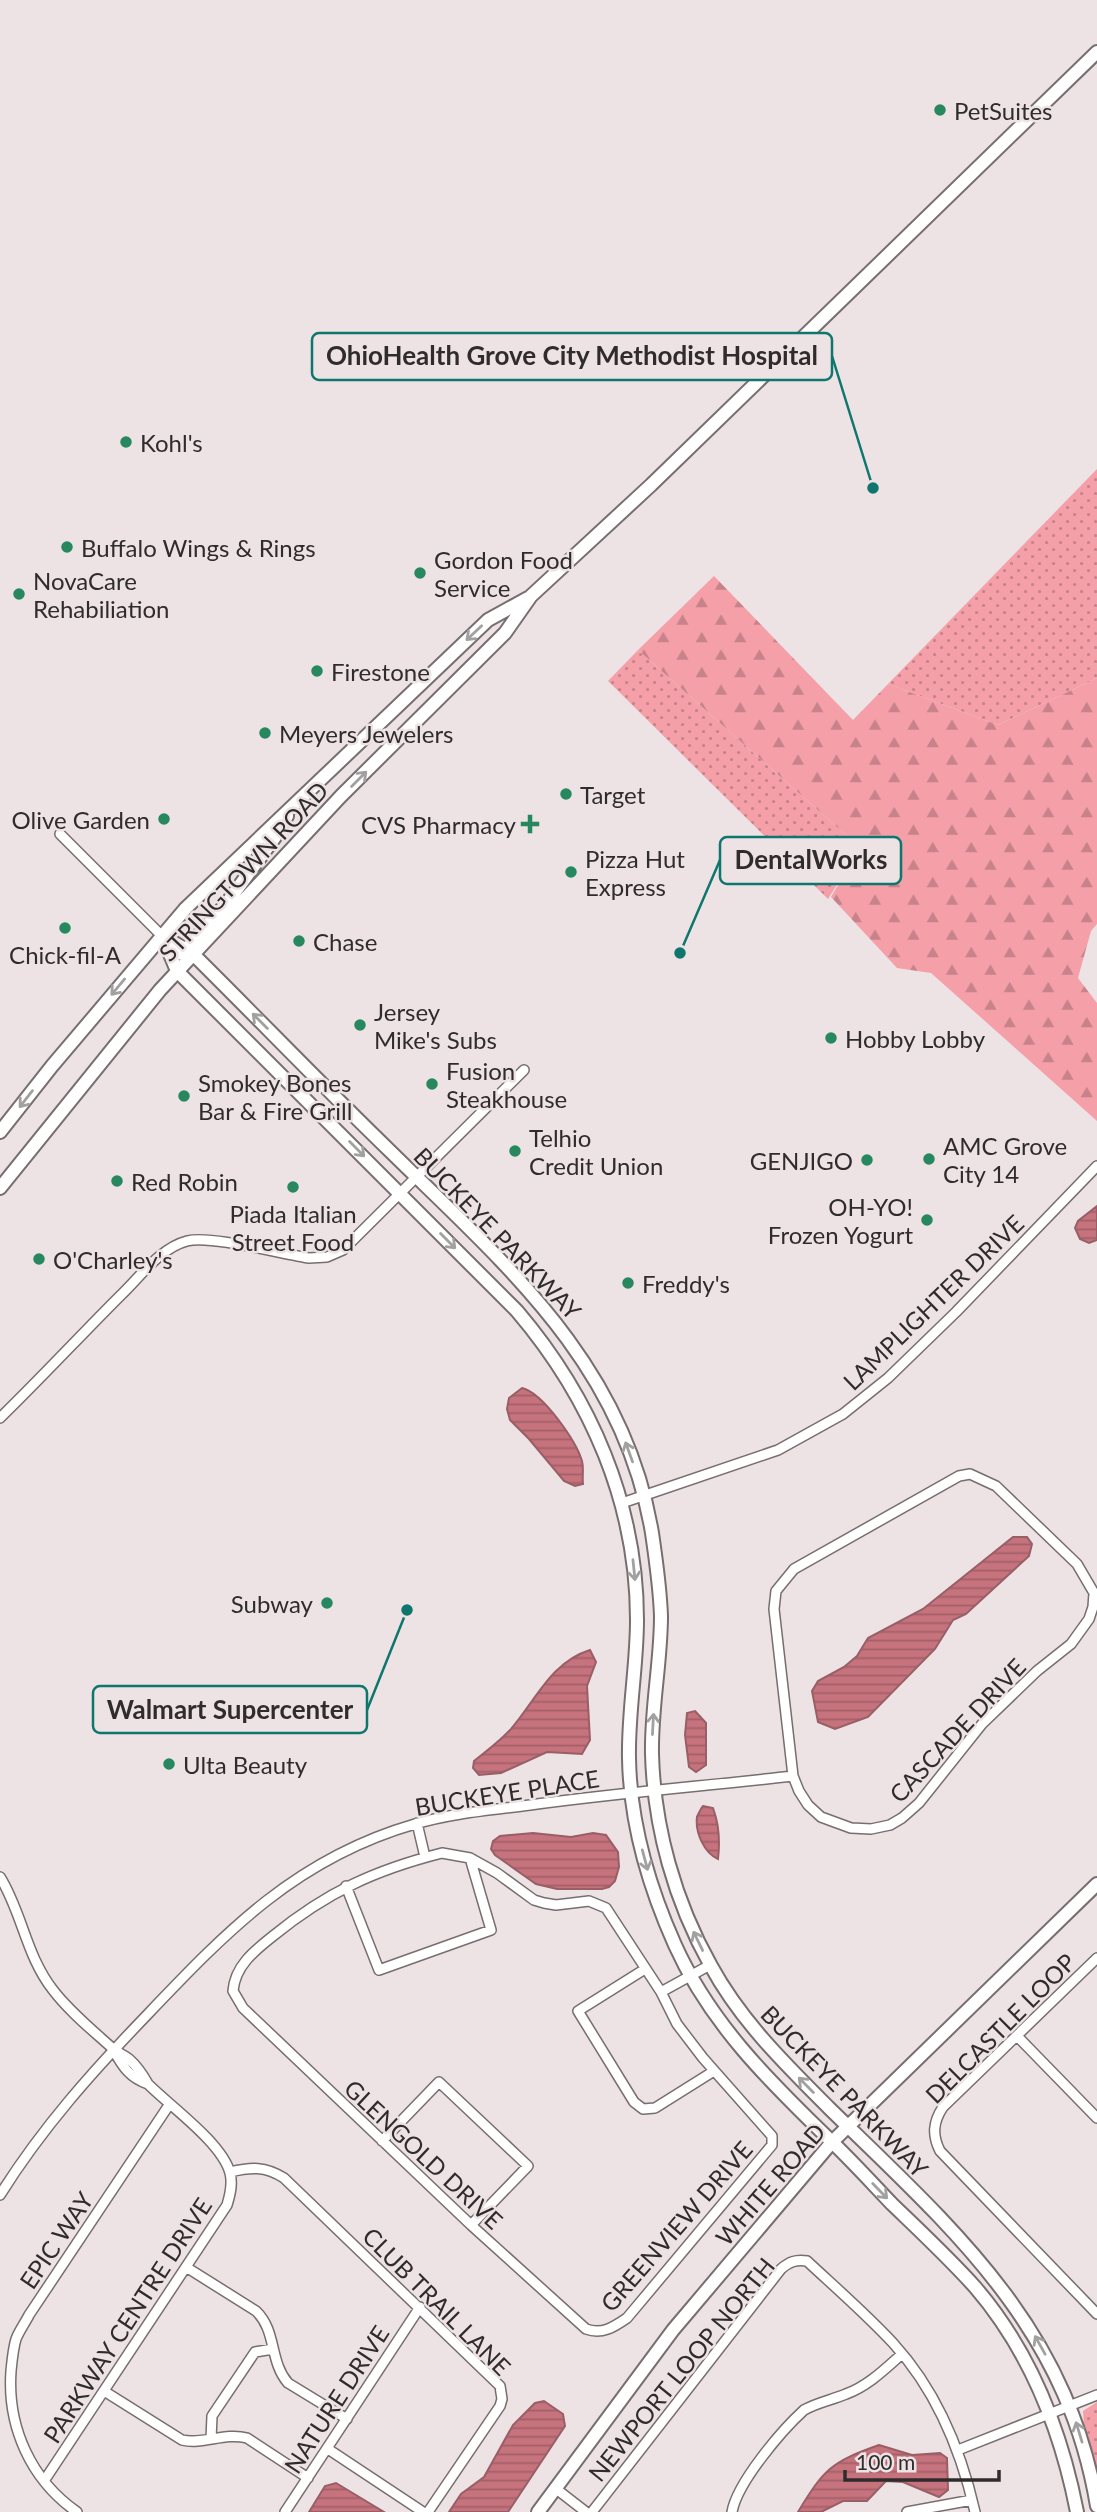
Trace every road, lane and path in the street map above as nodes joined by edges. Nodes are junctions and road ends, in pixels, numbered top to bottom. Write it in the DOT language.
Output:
graph roads {
  1 [pos="1097,52"];
  2 [pos="531,596"];
  3 [pos="292,806"];
  4 [pos="60,834"];
  5 [pos="162,935"];
  6 [pos="188,952"];
  7 [pos="177,971"];
  8 [pos="524,1070"];
  9 [pos="0,1132"];
  10 [pos="1097,1166"];
  11 [pos="416,1176"];
  12 [pos="0,1188"];
  13 [pos="400,1192"];
  14 [pos="2,1414"];
  15 [pos="644,1496"];
  16 [pos="622,1503"];
  17 [pos="793,1776"];
  18 [pos="655,1792"];
  19 [pos="631,1793"];
  20 [pos="417,1823"];
  21 [pos="425,1857"];
  22 [pos="470,1858"];
  23 [pos="0,1877"];
  24 [pos="1097,1884"];
  25 [pos="346,1886"];
  26 [pos="1097,1958"];
  27 [pos="710,1965"];
  28 [pos="645,1969"];
  29 [pos="690,1975"];
  30 [pos="661,1992"];
  31 [pos="1017,2036"];
  32 [pos="114,2050"];
  33 [pos="714,2071"];
  34 [pos="169,2105"];
  35 [pos="1097,2118"];
  36 [pos="848,2127"];
  37 [pos="382,2141"];
  38 [pos="832,2142"];
  39 [pos="230,2172"];
  40 [pos="0,2195"];
  41 [pos="471,2225"];
  42 [pos="186,2267"];
  43 [pos="420,2307"];
  44 [pos="1097,2314"];
  45 [pos="598,2332"];
  46 [pos="273,2349"];
  47 [pos="902,2354"];
  48 [pos="104,2392"];
  49 [pos="1097,2395"];
  50 [pos="1071,2406"];
  51 [pos="1050,2414"];
  52 [pos="347,2419"];
  53 [pos="211,2439"];
  54 [pos="328,2449"];
  55 [pos="958,2450"];
  56 [pos="308,2478"];
  57 [pos="44,2482"];
  58 [pos="555,2488"];
  59 [pos="972,2500"];
  60 [pos="1097,2506"];
  61 [pos="77,2512"];
  62 [pos="285,2512"];
  63 [pos="426,2512"];
  64 [pos="538,2512"];
  65 [pos="586,2512"];
  66 [pos="592,2512"];
  67 [pos="732,2512"];
  68 [pos="907,2512"];
  69 [pos="975,2512"];
  70 [pos="1077,2512"];
  1 -- 2 [label="street, STRINGTOWN ROAD"];
  2 -- 3 [label="street, STRINGTOWN ROAD, one-way"];
  6 -- 2 [label="street, STRINGTOWN ROAD, one-way"];
  3 -- 5 [label="street, STRINGTOWN ROAD"];
  3 -- 6 [label="street"];
  4 -- 5 [label="street, BUCKEYE PARKWAY"];
  5 -- 6 [label="street, BUCKEYE PARKWAY"];
  5 -- 7 [label="street, BUCKEYE PARKWAY"];
  5 -- 9 [label="street, STRINGTOWN ROAD, one-way"];
  6 -- 7 [label="street, STRINGTOWN ROAD"];
  11 -- 6 [label="street, BUCKEYE PARKWAY, one-way"];
  7 -- 12 [label="street, STRINGTOWN ROAD"];
  7 -- 13 [label="street, BUCKEYE PARKWAY, one-way"];
  8 -- 11 [label="street"];
  10 -- 15 [label="street, LAMPLIGHTER DRIVE"];
  11 -- 13 [label="street"];
  15 -- 11 [label="street, BUCKEYE PARKWAY, one-way"];
  13 -- 14 [label="street"];
  13 -- 16 [label="street, BUCKEYE PARKWAY, one-way"];
  15 -- 16 [label="street, LAMPLIGHTER DRIVE"];
  18 -- 15 [label="street, BUCKEYE PARKWAY, one-way"];
  16 -- 19 [label="street, BUCKEYE PARKWAY, one-way"];
  17 -- 17 [label="street, CASCADE DRIVE"];
  17 -- 18 [label="street, BUCKEYE PLACE"];
  18 -- 19 [label="street, BUCKEYE PLACE"];
  27 -- 18 [label="street, BUCKEYE PARKWAY, one-way"];
  19 -- 20 [label="street, BUCKEYE PLACE"];
  19 -- 29 [label="street, BUCKEYE PARKWAY, one-way"];
  20 -- 21 [label="street"];
  20 -- 32 [label="street, BUCKEYE PLACE"];
  21 -- 22 [label="street"];
  21 -- 25 [label="street"];
  22 -- 25 [label="street"];
  22 -- 28 [label="street"];
  23 -- 32 [label="street, PARKWAY CENTRE DRIVE"];
  24 -- 36 [label="street, WHITE ROAD"];
  25 -- 37 [label="street, GLENGOLD DRIVE"];
  26 -- 31 [label="street, DELCASTLE LOOP"];
  27 -- 29 [label="street"];
  36 -- 27 [label="street, BUCKEYE PARKWAY, one-way"];
  28 -- 30 [label="street"];
  28 -- 33 [label="street"];
  29 -- 30 [label="street"];
  29 -- 38 [label="street, BUCKEYE PARKWAY"];
  30 -- 33 [label="street"];
  31 -- 35 [label="street"];
  31 -- 44 [label="street, DELCASTLE LOOP"];
  32 -- 34 [label="street, PARKWAY CENTRE DRIVE"];
  32 -- 40 [label="street, BUCKEYE PLACE"];
  33 -- 45 [label="street, GREENVIEW DRIVE"];
  34 -- 39 [label="street, PARKWAY CENTRE DRIVE"];
  34 -- 57 [label="street, EPIC WAY"];
  36 -- 38 [label="street, WHITE ROAD"];
  50 -- 36 [label="street, BUCKEYE PARKWAY, one-way"];
  37 -- 41 [label="street, GLENGOLD DRIVE"];
  37 -- 41 [label="street"];
  38 -- 51 [label="street, BUCKEYE PARKWAY, one-way"];
  38 -- 58 [label="street, WHITE ROAD"];
  39 -- 42 [label="street, PARKWAY CENTRE DRIVE"];
  39 -- 43 [label="street, CLUB TRAIL LANE"];
  41 -- 45 [label="street, GLENGOLD DRIVE"];
  42 -- 46 [label="street"];
  42 -- 48 [label="street, PARKWAY CENTRE DRIVE"];
  43 -- 52 [label="street, NATURE DRIVE"];
  43 -- 63 [label="street, CLUB TRAIL LANE"];
  46 -- 52 [label="street"];
  46 -- 53 [label="street"];
  47 -- 55 [label="street"];
  47 -- 66 [label="street, NEWPORT LOOP NORTH"];
  47 -- 67 [label="street"];
  48 -- 53 [label="street"];
  48 -- 57 [label="street, PARKWAY CENTRE DRIVE"];
  49 -- 50 [label="street"];
  50 -- 51 [label="street"];
  60 -- 50 [label="street, BUCKEYE PARKWAY, one-way"];
  51 -- 55 [label="street"];
  51 -- 70 [label="street, BUCKEYE PARKWAY"];
  52 -- 54 [label="street, NATURE DRIVE"];
  53 -- 56 [label="street"];
  54 -- 56 [label="street, NATURE DRIVE"];
  54 -- 63 [label="street"];
  55 -- 59 [label="street"];
  56 -- 62 [label="street, NATURE DRIVE"];
  57 -- 61 [label="street, EPIC WAY"];
  58 -- 64 [label="street, WHITE ROAD"];
  58 -- 65 [label="street"];
  59 -- 68 [label="street"];
  59 -- 69 [label="street"];
}
